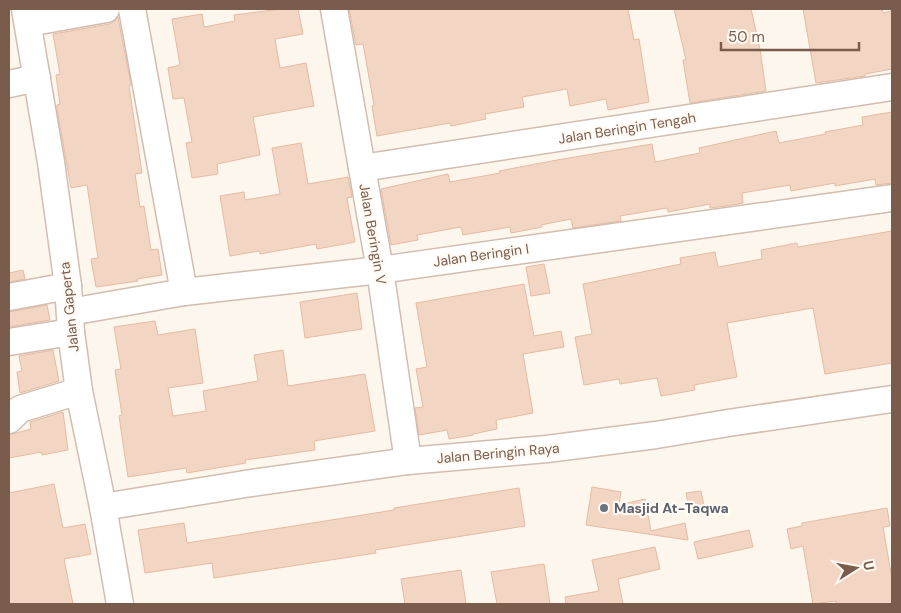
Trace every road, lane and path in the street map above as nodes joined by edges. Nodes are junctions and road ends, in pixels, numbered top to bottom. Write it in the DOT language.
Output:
graph roads {
  1 [pos="106,9"];
  2 [pos="132,9"];
  3 [pos="334,9"];
  4 [pos="26,16"];
  5 [pos="37,78"];
  6 [pos="9,84"];
  7 [pos="892,87"];
  8 [pos="362,168"];
  9 [pos="892,198"];
  10 [pos="380,270"];
  11 [pos="68,286"];
  12 [pos="184,292"];
  13 [pos="9,297"];
  14 [pos="71,322"];
  15 [pos="9,342"];
  16 [pos="79,391"];
  17 [pos="892,399"];
  18 [pos="9,420"];
  19 [pos="408,461"];
  20 [pos="103,507"];
  21 [pos="120,604"];
  1 -- 4 [label="street"];
  2 -- 12 [label="street"];
  3 -- 8 [label="street, Jalan Beringin V"];
  4 -- 5 [label="street, Jalan Gaperta"];
  5 -- 6 [label="street"];
  5 -- 11 [label="street, Jalan Gaperta"];
  7 -- 8 [label="street, Jalan Beringin Tengah"];
  8 -- 10 [label="street, Jalan Beringin V"];
  9 -- 10 [label="street, Jalan Beringin I"];
  10 -- 12 [label="street, Jalan Beringin I"];
  10 -- 19 [label="street, Jalan Beringin V"];
  11 -- 13 [label="street"];
  11 -- 14 [label="street, Jalan Gaperta"];
  12 -- 14 [label="street, Jalan Beringin I"];
  14 -- 15 [label="street, Jalan Beringin I"];
  14 -- 16 [label="street, Jalan Gaperta"];
  16 -- 18 [label="street"];
  16 -- 20 [label="street, Jalan Gaperta"];
  17 -- 19 [label="street, Jalan Beringin Raya"];
  19 -- 20 [label="street, Jalan Beringin Raya"];
  20 -- 21 [label="street, Jalan Gaperta"];
}
